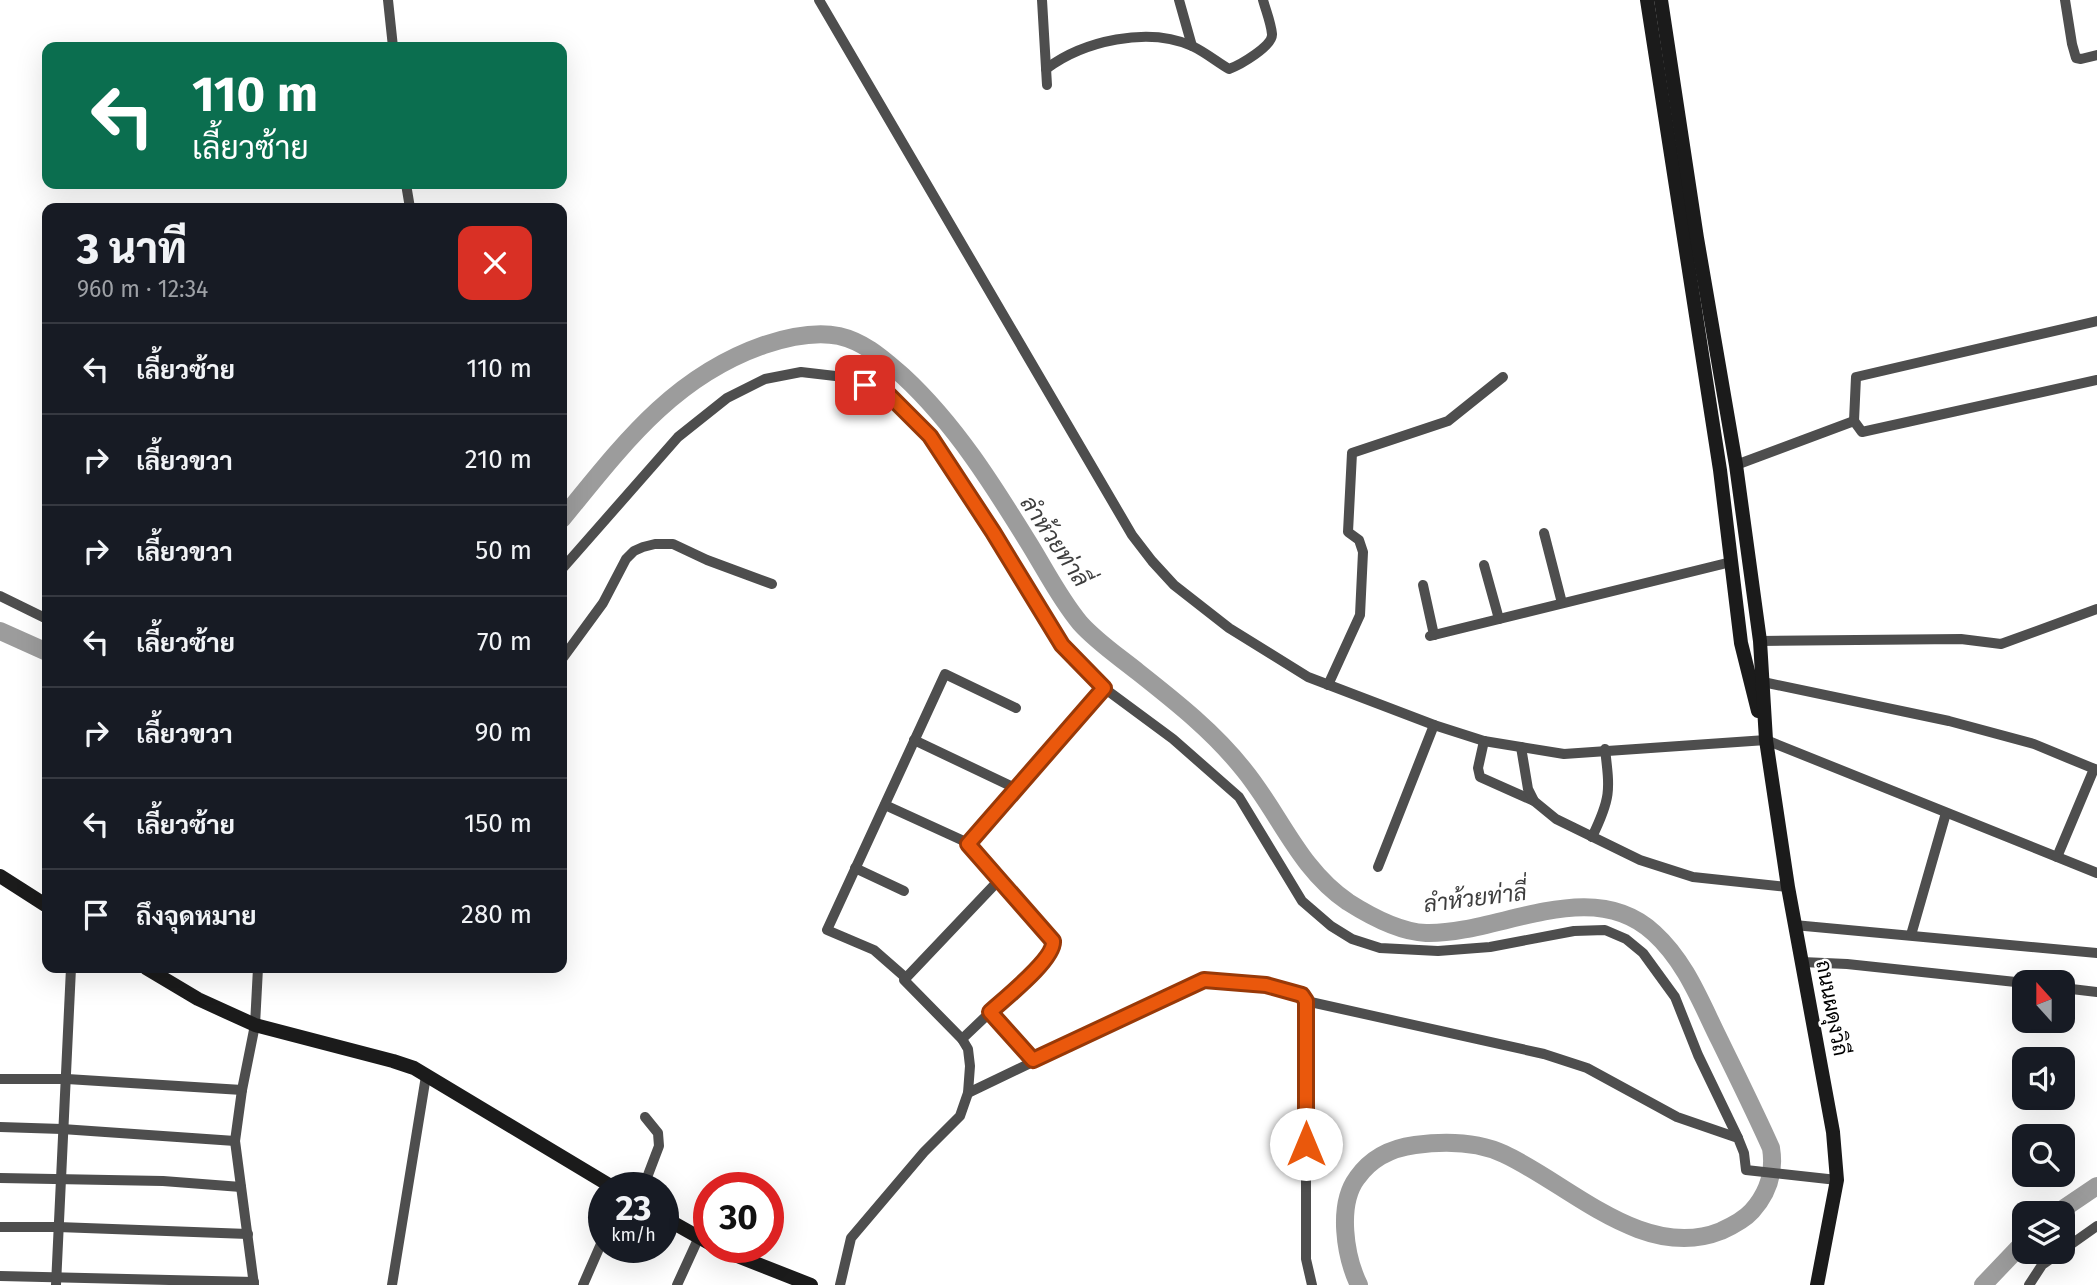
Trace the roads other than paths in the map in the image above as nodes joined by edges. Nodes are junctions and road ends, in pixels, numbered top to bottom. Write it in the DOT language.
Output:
graph roads {
  1 [pos="388,0"];
  2 [pos="819,0"];
  3 [pos="1042,0"];
  4 [pos="1179,0"];
  5 [pos="1263,0"];
  6 [pos="1647,0"];
  7 [pos="1661,0"];
  8 [pos="2065,0"];
  9 [pos="392,42"];
  10 [pos="1192,46"];
  11 [pos="2097,55"];
  12 [pos="1046,69"];
  13 [pos="1047,85"];
  14 [pos="2097,321"];
  15 [pos="1503,377"];
  16 [pos="2097,380"];
  17 [pos="1854,421"];
  18 [pos="1736,465"];
  19 [pos="1544,533"];
  20 [pos="1731,562"];
  21 [pos="567,563"];
  22 [pos="1484,565"];
  23 [pos="772,584"];
  24 [pos="1423,585"];
  25 [pos="0,596"];
  26 [pos="1562,603"];
  27 [pos="2097,609"];
  28 [pos="42,616"];
  29 [pos="1499,619"];
  30 [pos="1760,641"];
  31 [pos="567,652"];
  32 [pos="1763,682"];
  33 [pos="1328,685"];
  34 [pos="1104,688"];
  35 [pos="1016,708"];
  36 [pos="1434,725"];
  37 [pos="914,740"];
  38 [pos="1766,740"];
  39 [pos="1483,741"];
  40 [pos="1521,747"];
  41 [pos="1605,749"];
  42 [pos="2095,770"];
  43 [pos="1015,788"];
  44 [pos="1534,801"];
  45 [pos="885,805"];
  46 [pos="1946,813"];
  47 [pos="1592,836"];
  48 [pos="968,844"];
  49 [pos="2057,857"];
  50 [pos="1378,867"];
  51 [pos="855,868"];
  52 [pos="2097,873"];
  53 [pos="0,876"];
  54 [pos="999,880"];
  55 [pos="1788,887"];
  56 [pos="904,891"];
  57 [pos="42,903"];
  58 [pos="1794,925"];
  59 [pos="1911,935"];
  60 [pos="2097,953"];
  61 [pos="1802,962"];
  62 [pos="71,973"];
  63 [pos="154,973"];
  64 [pos="258,973"];
  65 [pos="906,978"];
  66 [pos="2012,982"];
  67 [pos="2076,990"];
  68 [pos="2097,992"];
  69 [pos="1306,1001"];
  70 [pos="990,1012"];
  71 [pos="255,1025"];
  72 [pos="962,1040"];
  73 [pos="1033,1060"];
  74 [pos="426,1076"];
  75 [pos="0,1079"];
  76 [pos="67,1079"];
  77 [pos="242,1090"];
  78 [pos="968,1093"];
  79 [pos="645,1117"];
  80 [pos="0,1127"];
  81 [pos="62,1129"];
  82 [pos="1738,1138"];
  83 [pos="235,1141"];
  84 [pos="649,1172"];
  85 [pos="588,1173"];
  86 [pos="0,1178"];
  87 [pos="61,1178"];
  88 [pos="1830,1179"];
  89 [pos="241,1186"];
  90 [pos="2097,1226"];
  91 [pos="0,1227"];
  92 [pos="58,1227"];
  93 [pos="248,1234"];
  94 [pos="2075,1242"];
  95 [pos="693,1258"];
  96 [pos="593,1263"];
  97 [pos="755,1263"];
  98 [pos="2043,1264"];
  99 [pos="0,1276"];
  100 [pos="56,1281"];
  101 [pos="254,1283"];
  102 [pos="392,1285"];
  103 [pos="583,1285"];
  104 [pos="677,1285"];
  105 [pos="811,1285"];
  106 [pos="840,1285"];
  107 [pos="1312,1285"];
  108 [pos="1817,1285"];
  109 [pos="2029,1285"];
  1 -- 9 [label="street"];
  2 -- 33 [label="street"];
  3 -- 12 [label="street"];
  4 -- 10 [label="street"];
  5 -- 10 [label="street"];
  6 -- 20 [label="main road"];
  7 -- 18 [label="main road"];
  8 -- 11 [label="street"];
  10 -- 12 [label="street"];
  12 -- 13 [label="street"];
  14 -- 17 [label="street"];
  15 -- 33 [label="street"];
  16 -- 17 [label="street"];
  17 -- 18 [label="street"];
  18 -- 30 [label="main road"];
  19 -- 26 [label="street"];
  20 -- 26 [label="street"];
  20 -- 38 [label="main road"];
  21 -- 34 [label="street"];
  22 -- 29 [label="street"];
  23 -- 31 [label="street"];
  24 -- 29 [label="street"];
  25 -- 28 [label="street"];
  26 -- 29 [label="street"];
  27 -- 30 [label="street"];
  30 -- 32 [label="main road"];
  32 -- 38 [label="main road"];
  32 -- 42 [label="street"];
  33 -- 36 [label="street"];
  34 -- 43 [label="street"];
  34 -- 82 [label="street"];
  35 -- 37 [label="street"];
  36 -- 39 [label="street"];
  36 -- 50 [label="street"];
  37 -- 43 [label="street"];
  37 -- 45 [label="street"];
  38 -- 41 [label="street"];
  38 -- 46 [label="street"];
  38 -- 55 [label="main road, ถนนผดุงวิถี"];
  39 -- 40 [label="street"];
  39 -- 44 [label="street"];
  40 -- 41 [label="street"];
  40 -- 44 [label="street"];
  41 -- 47 [label="street"];
  42 -- 49 [label="street"];
  43 -- 48 [label="street"];
  44 -- 47 [label="street"];
  45 -- 48 [label="street"];
  45 -- 51 [label="street"];
  46 -- 49 [label="street"];
  46 -- 59 [label="street"];
  47 -- 55 [label="street"];
  48 -- 54 [label="street"];
  49 -- 52 [label="street"];
  51 -- 56 [label="street"];
  51 -- 65 [label="street"];
  53 -- 57 [label="main road"];
  54 -- 65 [label="street"];
  54 -- 70 [label="street"];
  55 -- 58 [label="main road, ถนนผดุงวิถี"];
  58 -- 59 [label="street"];
  58 -- 61 [label="main road, ถนนผดุงวิถี"];
  59 -- 60 [label="street"];
  61 -- 66 [label="street"];
  61 -- 88 [label="main road, ถนนผดุงวิถี"];
  62 -- 76 [label="street"];
  63 -- 71 [label="main road"];
  64 -- 71 [label="street"];
  65 -- 72 [label="street"];
  67 -- 68 [label="street"];
  69 -- 73 [label="street"];
  69 -- 82 [label="street"];
  69 -- 107 [label="street"];
  70 -- 72 [label="street"];
  70 -- 73 [label="street"];
  71 -- 74 [label="main road"];
  71 -- 77 [label="street"];
  72 -- 78 [label="street"];
  73 -- 78 [label="street"];
  74 -- 85 [label="main road"];
  74 -- 102 [label="street"];
  75 -- 76 [label="street"];
  76 -- 77 [label="street"];
  76 -- 81 [label="street"];
  77 -- 83 [label="street"];
  78 -- 106 [label="street"];
  79 -- 84 [label="street"];
  80 -- 81 [label="street"];
  81 -- 83 [label="street"];
  81 -- 87 [label="street"];
  82 -- 88 [label="street"];
  83 -- 89 [label="street"];
  86 -- 87 [label="street"];
  87 -- 89 [label="street"];
  87 -- 92 [label="street"];
  88 -- 108 [label="main road, ถนนผดุงวิถี"];
  89 -- 93 [label="street"];
  90 -- 94 [label="street"];
  91 -- 92 [label="street"];
  92 -- 93 [label="street"];
  92 -- 100 [label="street"];
  93 -- 101 [label="street"];
  95 -- 104 [label="street"];
  96 -- 103 [label="street"];
  97 -- 105 [label="main road"];
  98 -- 109 [label="street"];
  99 -- 100 [label="street"];
  100 -- 101 [label="street"];
}
